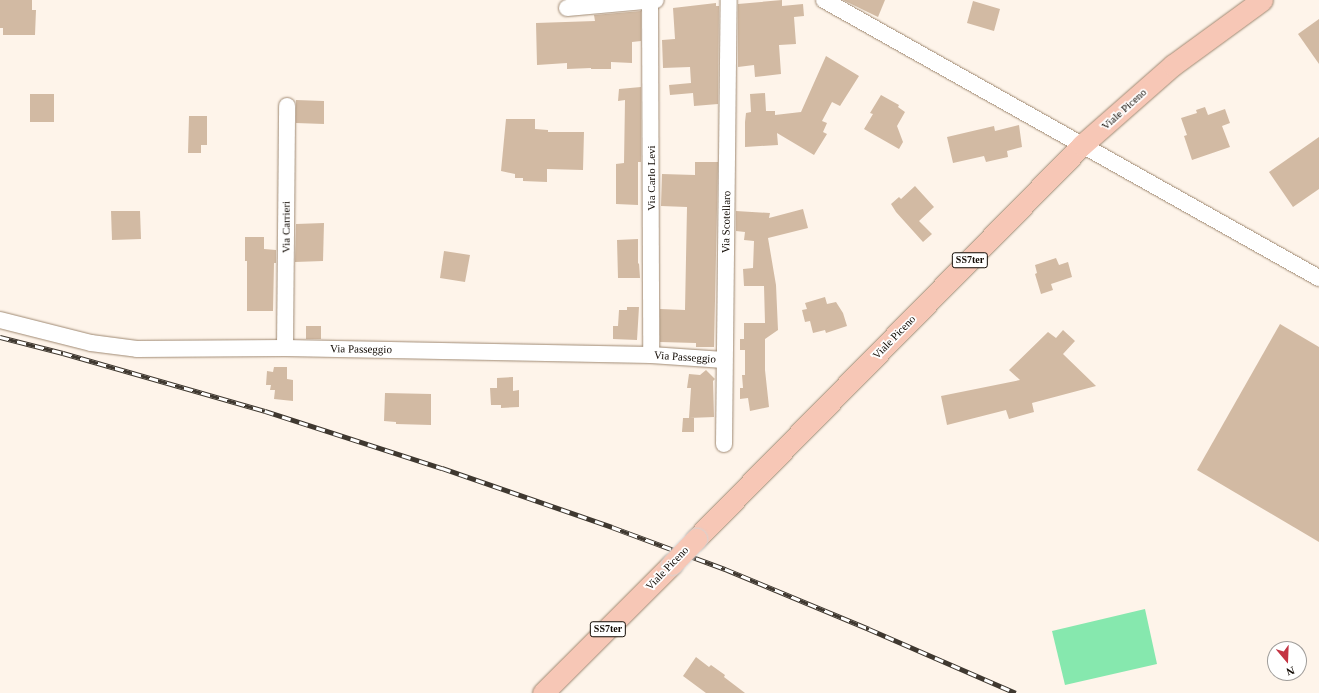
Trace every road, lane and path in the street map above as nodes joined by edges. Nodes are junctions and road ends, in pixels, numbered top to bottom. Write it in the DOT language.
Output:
graph roads {
  1 [pos="650,0"];
  2 [pos="656,0"];
  3 [pos="729,0"];
  4 [pos="824,0"];
  5 [pos="1262,0"];
  6 [pos="567,8"];
  7 [pos="287,106"];
  8 [pos="1082,145"];
  9 [pos="1319,278"];
  10 [pos="0,320"];
  11 [pos="286,348"];
  12 [pos="651,355"];
  13 [pos="724,360"];
  14 [pos="724,444"];
  15 [pos="543,693"];
  1 -- 2 [label="street"];
  1 -- 6 [label="street"];
  1 -- 12 [label="street, Via Carlo Levi"];
  3 -- 13 [label="street, Via Scotellaro"];
  4 -- 8 [label="street"];
  5 -- 8 [label="main road, Viale Piceno / SS7ter"];
  7 -- 11 [label="street, Via Carrieri"];
  8 -- 9 [label="street"];
  8 -- 15 [label="main road, Viale Piceno / SS7ter, bridge"];
  10 -- 11 [label="street, Via Passeggio"];
  11 -- 12 [label="street, Via Passeggio"];
  12 -- 13 [label="street, Via Passeggio"];
  13 -- 14 [label="street, Via Scotellaro"];
}
